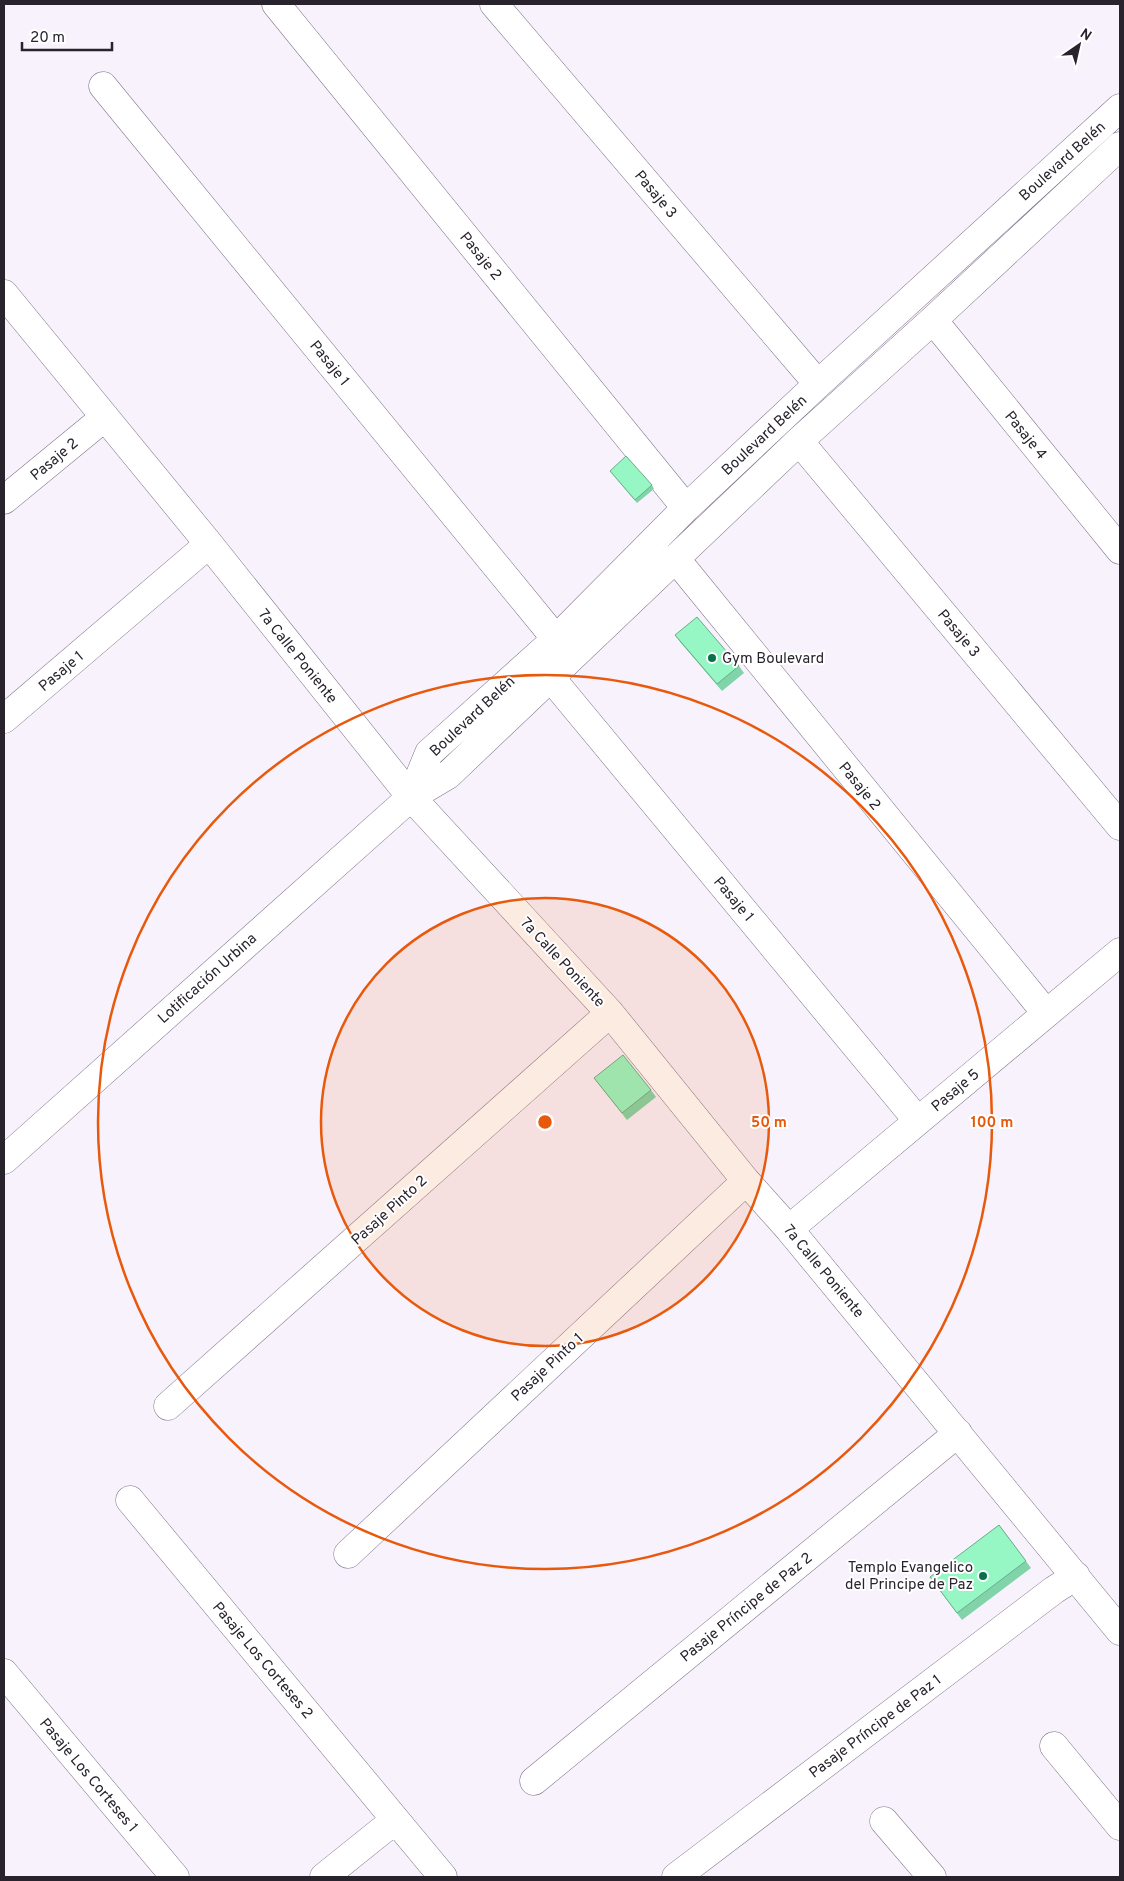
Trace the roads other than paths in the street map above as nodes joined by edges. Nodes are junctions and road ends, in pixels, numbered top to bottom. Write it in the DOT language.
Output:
graph roads {
  1 [pos="276,4"];
  2 [pos="494,4"];
  3 [pos="103,86"];
  4 [pos="1120,108"];
  5 [pos="1120,146"];
  6 [pos="4,294"];
  7 [pos="933,320"];
  8 [pos="818,384"];
  9 [pos="104,417"];
  10 [pos="799,441"];
  11 [pos="4,500"];
  12 [pos="686,508"];
  13 [pos="209,544"];
  14 [pos="1120,550"];
  15 [pos="675,558"];
  16 [pos="556,639"];
  17 [pos="551,678"];
  18 [pos="4,719"];
  19 [pos="411,797"];
  20 [pos="1120,826"];
  21 [pos="1120,952"];
  22 [pos="610,1013"];
  23 [pos="1046,1013"];
  24 [pos="918,1121"];
  25 [pos="4,1160"];
  26 [pos="746,1181"];
  27 [pos="789,1229"];
  28 [pos="168,1406"];
  29 [pos="958,1433"];
  30 [pos="130,1500"];
  31 [pos="348,1554"];
  32 [pos="1076,1576"];
  33 [pos="1120,1631"];
  34 [pos="4,1673"];
  35 [pos="1054,1746"];
  36 [pos="534,1781"];
  37 [pos="395,1820"];
  38 [pos="884,1821"];
  39 [pos="1120,1826"];
  40 [pos="175,1877"];
  41 [pos="324,1877"];
  42 [pos="443,1877"];
  43 [pos="676,1877"];
  44 [pos="932,1877"];
  1 -- 12 [label="street, Pasaje 2"];
  2 -- 8 [label="street, Pasaje 3"];
  3 -- 16 [label="street, Pasaje 1"];
  4 -- 8 [label="street, Boulevard Belén"];
  5 -- 7 [label="street, Boulevard Belén"];
  6 -- 9 [label="street, 7a Calle Poniente"];
  7 -- 10 [label="street, Boulevard Belén"];
  7 -- 14 [label="street, Pasaje 4"];
  8 -- 12 [label="street, Boulevard Belén"];
  9 -- 11 [label="street, Pasaje 2"];
  9 -- 13 [label="street, 7a Calle Poniente"];
  10 -- 15 [label="street, Boulevard Belén"];
  10 -- 20 [label="street, Pasaje 3"];
  12 -- 16 [label="street, Boulevard Belén"];
  13 -- 18 [label="street, Pasaje 1"];
  13 -- 19 [label="street, 7a Calle Poniente"];
  15 -- 17 [label="street, Boulevard Belén"];
  15 -- 23 [label="street, Pasaje 2"];
  16 -- 19 [label="street, Boulevard Belén"];
  17 -- 19 [label="street, Boulevard Belén"];
  17 -- 24 [label="street, Pasaje 1"];
  19 -- 22 [label="street, 7a Calle Poniente"];
  19 -- 25 [label="street, Lotificación Urbina"];
  21 -- 23 [label="street, Pasaje 5"];
  22 -- 26 [label="street, 7a Calle Poniente"];
  22 -- 28 [label="street, Pasaje Pinto 2"];
  23 -- 24 [label="street, Pasaje 5"];
  24 -- 27 [label="street, Pasaje 5"];
  26 -- 27 [label="street, 7a Calle Poniente"];
  26 -- 31 [label="street, Pasaje Pinto 1"];
  27 -- 29 [label="street, 7a Calle Poniente"];
  29 -- 32 [label="street, 7a Calle Poniente"];
  29 -- 36 [label="street, Pasaje Príncipe de Paz 2"];
  30 -- 37 [label="street, Pasaje Los Corteses 2"];
  32 -- 33 [label="street, 7a Calle Poniente"];
  32 -- 43 [label="street, Pasaje Príncipe de Paz 1"];
  34 -- 40 [label="street, Pasaje Los Corteses 1"];
  35 -- 39 [label="street"];
  37 -- 41 [label="street"];
  37 -- 42 [label="street"];
  38 -- 44 [label="street"];
}
